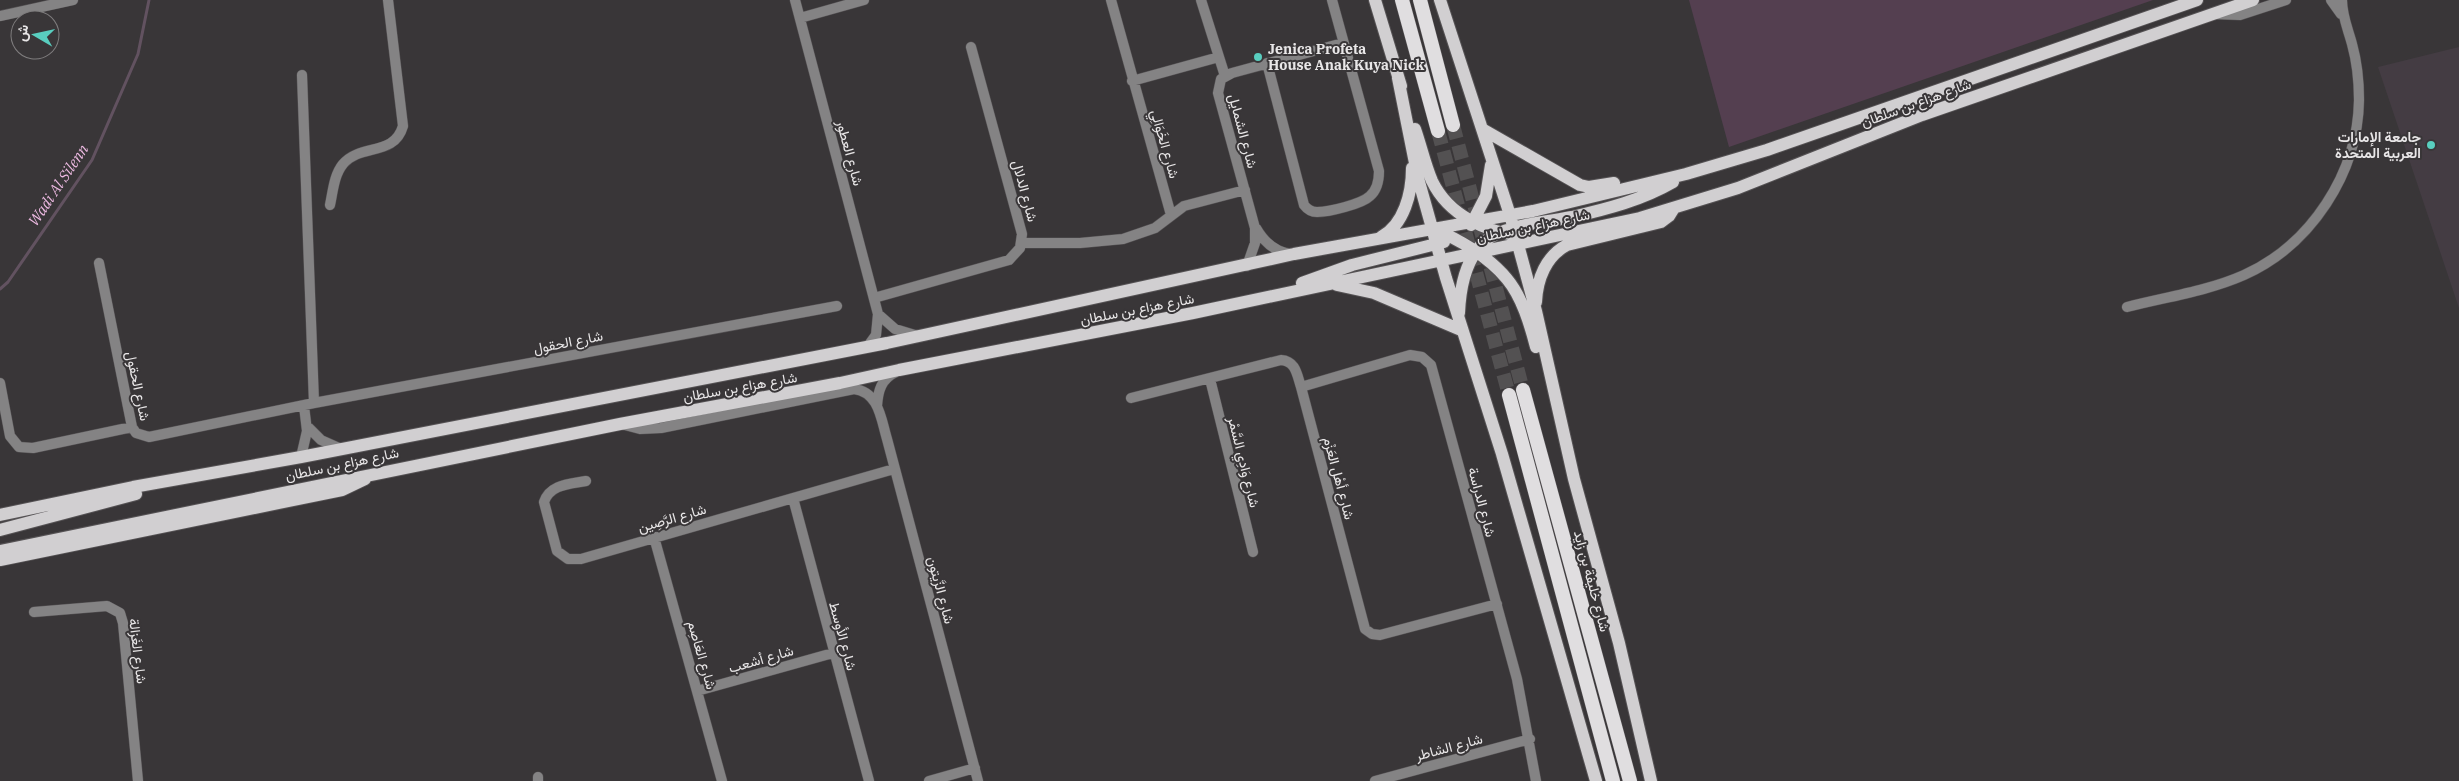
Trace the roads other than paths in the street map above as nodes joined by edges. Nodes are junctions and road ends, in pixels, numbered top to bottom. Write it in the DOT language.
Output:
graph roads {
  1 [pos="74,0"];
  2 [pos="388,0"];
  3 [pos="794,0"];
  4 [pos="864,0"];
  5 [pos="1110,0"];
  6 [pos="1201,0"];
  7 [pos="1332,0"];
  8 [pos="1375,0"];
  9 [pos="1402,0"];
  10 [pos="1420,0"];
  11 [pos="1440,0"];
  12 [pos="2198,0"];
  13 [pos="2253,0"];
  14 [pos="2286,0"];
  15 [pos="2331,0"];
  16 [pos="2342,0"];
  17 [pos="2213,14"];
  18 [pos="0,16"];
  19 [pos="2343,17"];
  20 [pos="800,18"];
  21 [pos="1343,42"];
  22 [pos="971,47"];
  23 [pos="1219,57"];
  24 [pos="1267,64"];
  25 [pos="302,75"];
  26 [pos="1225,76"];
  27 [pos="1398,78"];
  28 [pos="1132,81"];
  29 [pos="1453,125"];
  30 [pos="1482,129"];
  31 [pos="1438,131"];
  32 [pos="1491,155"];
  33 [pos="1686,174"];
  34 [pos="1245,190"];
  35 [pos="330,205"];
  36 [pos="1674,208"];
  37 [pos="1171,215"];
  38 [pos="1510,215"];
  39 [pos="1473,222"];
  40 [pos="1256,228"];
  41 [pos="1432,229"];
  42 [pos="1500,232"];
  43 [pos="1515,236"];
  44 [pos="1454,238"];
  45 [pos="1376,240"];
  46 [pos="1022,243"];
  47 [pos="1436,244"];
  48 [pos="1476,253"];
  49 [pos="1294,254"];
  50 [pos="1441,260"];
  51 [pos="98,263"];
  52 [pos="1247,266"];
  53 [pos="1329,283"];
  54 [pos="1285,293"];
  55 [pos="874,298"];
  56 [pos="837,306"];
  57 [pos="2127,307"];
  58 [pos="1536,311"];
  59 [pos="878,314"];
  60 [pos="1460,326"];
  61 [pos="918,336"];
  62 [pos="868,346"];
  63 [pos="899,370"];
  64 [pos="1210,379"];
  65 [pos="0,383"];
  66 [pos="1301,387"];
  67 [pos="1523,390"];
  68 [pos="1509,395"];
  69 [pos="1131,398"];
  70 [pos="314,403"];
  71 [pos="304,406"];
  72 [pos="877,406"];
  73 [pos="620,424"];
  74 [pos="307,426"];
  75 [pos="132,427"];
  76 [pos="339,448"];
  77 [pos="301,457"];
  78 [pos="894,469"];
  79 [pos="373,473"];
  80 [pos="1574,479"];
  81 [pos="586,481"];
  82 [pos="158,482"];
  83 [pos="793,498"];
  84 [pos="0,514"];
  85 [pos="0,530"];
  86 [pos="654,537"];
  87 [pos="0,551"];
  88 [pos="1252,552"];
  89 [pos="0,560"];
  90 [pos="1496,604"];
  91 [pos="34,612"];
  92 [pos="833,653"];
  93 [pos="698,691"];
  94 [pos="1530,739"];
  95 [pos="975,768"];
  96 [pos="138,781"];
  97 [pos="722,781"];
  98 [pos="869,781"];
  99 [pos="929,781"];
  100 [pos="978,781"];
  101 [pos="1375,781"];
  102 [pos="1536,781"];
  103 [pos="1596,781"];
  104 [pos="1614,781"];
  105 [pos="1630,781"];
  106 [pos="1651,781"];
  1 -- 18 [label="street"];
  2 -- 35 [label="street"];
  3 -- 20 [label="street, شارع العطور"];
  4 -- 20 [label="street"];
  5 -- 28 [label="street, شارع الخَوَالِي"];
  6 -- 23 [label="street"];
  7 -- 21 [label="street"];
  8 -- 27 [label="main road"];
  9 -- 31 [label="highway"];
  10 -- 29 [label="highway"];
  11 -- 30 [label="main road"];
  12 -- 33 [label="main road, شارع هزاع بن سلطان"];
  13 -- 17 [label="main road, شارع هزاع بن سلطان"];
  14 -- 17 [label="street"];
  15 -- 19 [label="street"];
  16 -- 19 [label="street"];
  17 -- 36 [label="main road, شارع هزاع بن سلطان"];
  19 -- 57 [label="street"];
  20 -- 55 [label="street, شارع العطور"];
  21 -- 24 [label="street, شارع الشمايل"];
  21 -- 24 [label="street"];
  22 -- 46 [label="street, شارع الدلال"];
  23 -- 26 [label="street"];
  23 -- 28 [label="street"];
  24 -- 26 [label="street, شارع الشمايل"];
  25 -- 70 [label="street"];
  26 -- 34 [label="street, شارع الشمايل"];
  27 -- 39 [label="main road"];
  27 -- 41 [label="main road"];
  27 -- 45 [label="main road"];
  28 -- 37 [label="street, شارع الخَوَالِي"];
  30 -- 32 [label="main road"];
  30 -- 33 [label="main road"];
  32 -- 38 [label="main road"];
  32 -- 39 [label="main road"];
  33 -- 38 [label="main road, شارع هزاع بن سلطان"];
  33 -- 43 [label="main road"];
  34 -- 37 [label="street"];
  34 -- 40 [label="street, شارع الشمايل"];
  36 -- 43 [label="main road, شارع هزاع بن سلطان"];
  36 -- 58 [label="main road"];
  37 -- 46 [label="street"];
  38 -- 39 [label="main road, شارع هزاع بن سلطان"];
  38 -- 43 [label="main road"];
  39 -- 41 [label="main road, شارع هزاع بن سلطان"];
  39 -- 42 [label="main road"];
  39 -- 44 [label="main road"];
  40 -- 49 [label="street, شارع الشمايل"];
  40 -- 52 [label="street, شارع الشمايل"];
  41 -- 44 [label="main road"];
  41 -- 45 [label="main road, شارع هزاع بن سلطان"];
  41 -- 47 [label="main road"];
  42 -- 43 [label="main road"];
  42 -- 48 [label="main road"];
  43 -- 48 [label="main road, شارع هزاع بن سلطان"];
  43 -- 58 [label="main road"];
  44 -- 47 [label="main road"];
  44 -- 48 [label="main road"];
  45 -- 49 [label="main road, شارع هزاع بن سلطان"];
  46 -- 55 [label="street, شارع الدلال"];
  47 -- 50 [label="main road"];
  47 -- 54 [label="main road"];
  48 -- 50 [label="main road, شارع هزاع بن سلطان"];
  48 -- 60 [label="main road"];
  48 -- 80 [label="main road"];
  49 -- 52 [label="main road, شارع هزاع بن سلطان"];
  50 -- 53 [label="main road, شارع هزاع بن سلطان"];
  50 -- 60 [label="main road"];
  51 -- 75 [label="street, شارع الحقول"];
  52 -- 61 [label="main road, شارع هزاع بن سلطان"];
  53 -- 54 [label="main road, شارع هزاع بن سلطان"];
  53 -- 60 [label="main road"];
  54 -- 63 [label="main road, شارع هزاع بن سلطان"];
  55 -- 59 [label="street, شارع العطور"];
  56 -- 70 [label="street, شارع الحقول"];
  58 -- 80 [label="main road"];
  59 -- 61 [label="street"];
  59 -- 62 [label="street, شارع العطور"];
  60 -- 103 [label="main road"];
  61 -- 62 [label="main road, شارع هزاع بن سلطان"];
  62 -- 76 [label="main road, شارع هزاع بن سلطان"];
  63 -- 72 [label="street"];
  63 -- 73 [label="main road, شارع هزاع بن سلطان"];
  64 -- 66 [label="street, شارع أهْل العَزْم"];
  64 -- 69 [label="street, شارع أهْل العَزْم"];
  64 -- 88 [label="street, شارع وَادِي السَّمْر"];
  65 -- 75 [label="street"];
  66 -- 90 [label="street, شارع الدراسة"];
  66 -- 90 [label="street, شارع أهْل العَزْم"];
  67 -- 105 [label="highway, شارع خليفة بن زايد"];
  68 -- 104 [label="highway"];
  70 -- 71 [label="street, شارع الحقول"];
  71 -- 74 [label="street"];
  71 -- 75 [label="street, شارع الحقول"];
  72 -- 73 [label="street"];
  72 -- 78 [label="street, شارع الزَّيتون"];
  73 -- 79 [label="main road, شارع هزاع بن سلطان"];
  74 -- 76 [label="street"];
  74 -- 77 [label="street"];
  76 -- 77 [label="main road, شارع هزاع بن سلطان"];
  77 -- 82 [label="main road, شارع هزاع بن سلطان"];
  78 -- 83 [label="street, شارع الرَّصِين"];
  78 -- 95 [label="street, شارع الزَّيتون"];
  79 -- 87 [label="main road, شارع هزاع بن سلطان"];
  79 -- 89 [label="main road"];
  80 -- 106 [label="main road"];
  81 -- 86 [label="street, شارع الرَّصِين"];
  82 -- 84 [label="main road, شارع هزاع بن سلطان"];
  82 -- 85 [label="main road"];
  83 -- 86 [label="street, شارع الرَّصِين"];
  83 -- 92 [label="street, شارع الأوسط"];
  86 -- 93 [label="street, شارع العَاصِم"];
  90 -- 94 [label="street, شارع الدراسة"];
  91 -- 96 [label="street, شارع الغَزالة"];
  92 -- 93 [label="street, شارع أشعب"];
  92 -- 98 [label="street, شارع الأوسط"];
  93 -- 97 [label="street, شارع العَاصِم"];
  94 -- 101 [label="street, شارع الشاطر"];
  94 -- 102 [label="street, شارع الدراسة"];
  95 -- 99 [label="street"];
  95 -- 100 [label="street, شارع الزَّيتون"];
}
